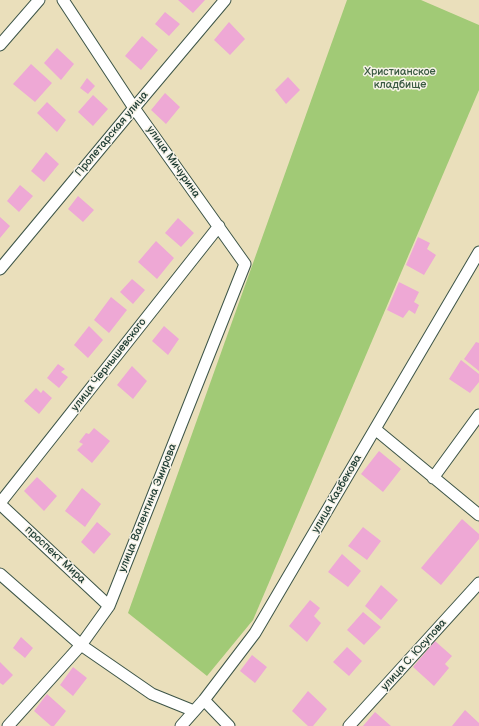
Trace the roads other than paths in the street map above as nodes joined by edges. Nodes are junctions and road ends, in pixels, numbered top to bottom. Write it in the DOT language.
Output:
graph roads {
  1 [pos="38,0"];
  2 [pos="63,0"];
  3 [pos="225,0"];
  4 [pos="0,45"];
  5 [pos="134,108"];
  6 [pos="218,226"];
  7 [pos="479,252"];
  8 [pos="245,264"];
  9 [pos="0,269"];
  10 [pos="479,415"];
  11 [pos="375,429"];
  12 [pos="433,478"];
  13 [pos="0,504"];
  14 [pos="479,515"];
  15 [pos="0,574"];
  16 [pos="479,583"];
  17 [pos="109,606"];
  18 [pos="81,645"];
  19 [pos="204,700"];
  20 [pos="194,712"];
  21 [pos="8,726"];
  22 [pos="181,726"];
  23 [pos="229,726"];
  24 [pos="349,726"];
  1 -- 4 [label="street"];
  2 -- 5 [label="street, улица Мичурина"];
  3 -- 5 [label="street, Пролетарская улица"];
  5 -- 6 [label="street, улица Мичурина"];
  5 -- 9 [label="street, Пролетарская улица"];
  6 -- 8 [label="street, улица Мичурина"];
  6 -- 13 [label="street, улица Чернышевского"];
  7 -- 11 [label="street, улица Казбекова"];
  8 -- 17 [label="street, улица Валентина Эмирова"];
  10 -- 12 [label="street"];
  11 -- 12 [label="street"];
  11 -- 19 [label="street, улица Казбекова"];
  12 -- 14 [label="street"];
  13 -- 17 [label="street, проспект Мира"];
  15 -- 18 [label="street"];
  16 -- 24 [label="street, улица С. Юсупова"];
  17 -- 18 [label="street, улица Валентина Эмирова"];
  18 -- 20 [label="street"];
  18 -- 21 [label="street, улица Валентина Эмирова"];
  19 -- 20 [label="street, улица Казбекова"];
  19 -- 23 [label="street"];
  20 -- 22 [label="street, улица Казбекова"];
}
